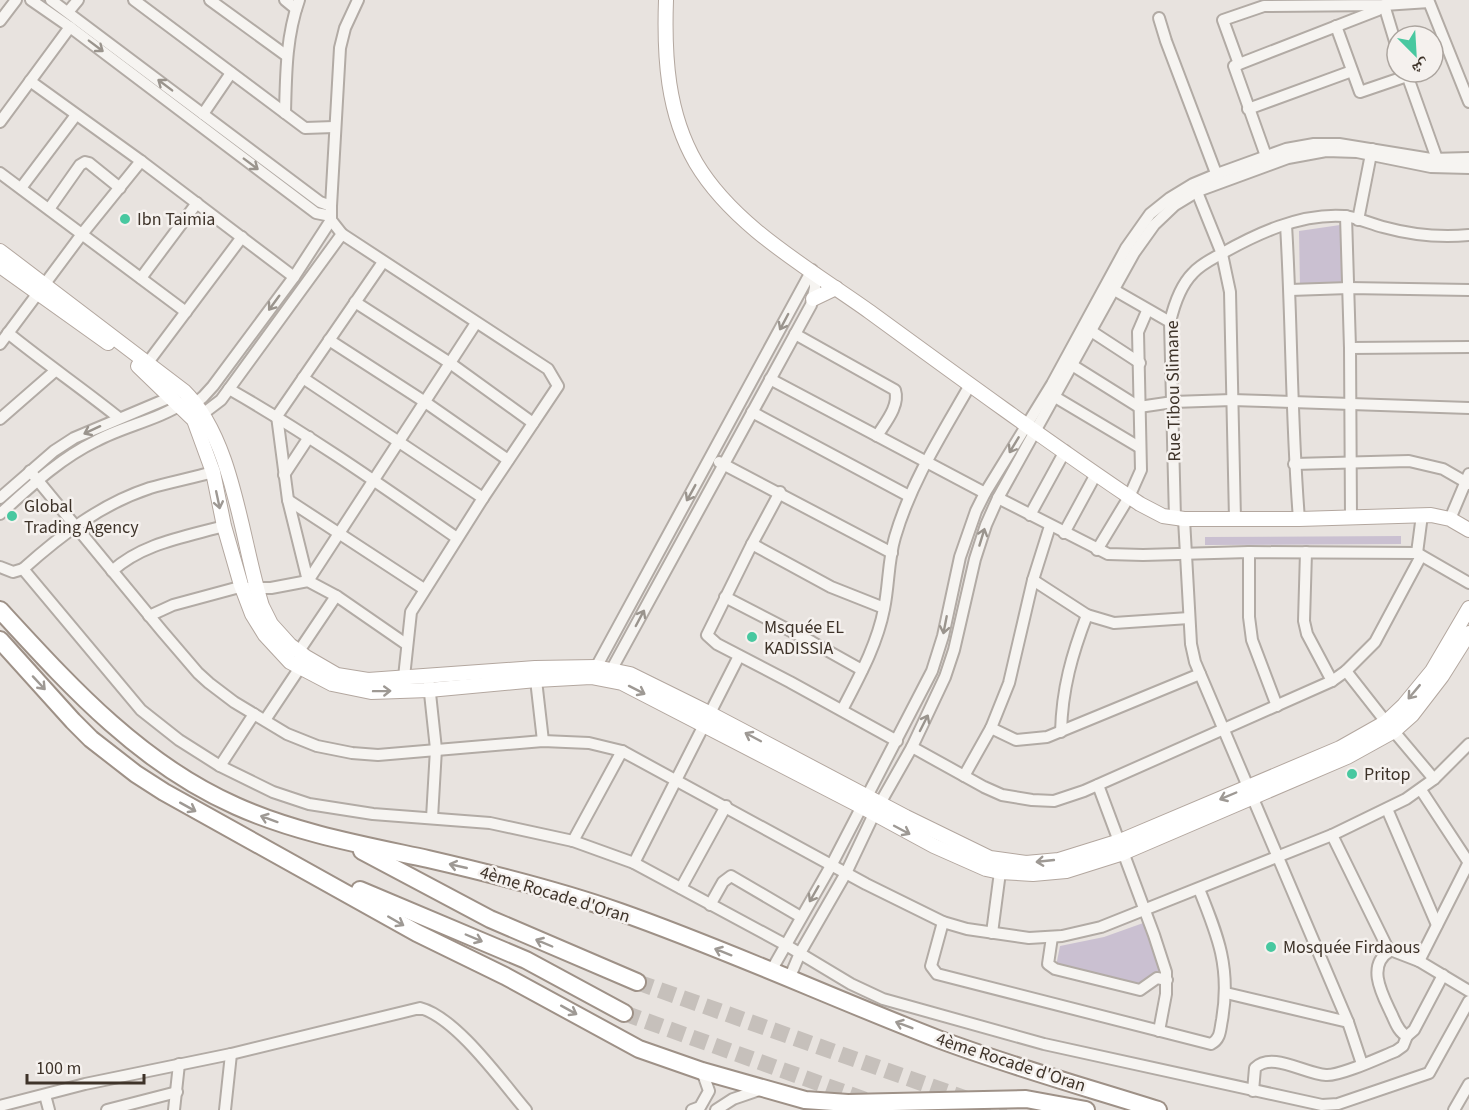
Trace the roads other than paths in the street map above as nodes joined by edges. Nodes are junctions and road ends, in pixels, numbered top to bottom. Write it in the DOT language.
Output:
graph roads {
  1 [pos="16,0"];
  2 [pos="31,0"];
  3 [pos="51,0"];
  4 [pos="78,0"];
  5 [pos="134,0"];
  6 [pos="210,0"];
  7 [pos="285,0"];
  8 [pos="358,0"];
  9 [pos="666,0"];
  10 [pos="298,4"];
  11 [pos="1384,5"];
  12 [pos="68,12"];
  13 [pos="1159,18"];
  14 [pos="0,21"];
  15 [pos="1390,24"];
  16 [pos="1336,26"];
  17 [pos="70,27"];
  18 [pos="287,56"];
  19 [pos="1239,64"];
  20 [pos="1352,71"];
  21 [pos="231,73"];
  22 [pos="30,81"];
  23 [pos="1385,82"];
  24 [pos="1410,84"];
  25 [pos="1469,102"];
  26 [pos="186,108"];
  27 [pos="1248,109"];
  28 [pos="285,113"];
  29 [pos="203,114"];
  30 [pos="76,115"];
  31 [pos="0,122"];
  32 [pos="334,127"];
  33 [pos="1372,152"];
  34 [pos="1266,156"];
  35 [pos="1469,158"];
  36 [pos="1437,159"];
  37 [pos="141,161"];
  38 [pos="1469,168"];
  39 [pos="0,173"];
  40 [pos="1218,178"];
  41 [pos="1196,187"];
  42 [pos="21,188"];
  43 [pos="120,188"];
  44 [pos="197,203"];
  45 [pos="49,209"];
  46 [pos="331,214"];
  47 [pos="1346,216"];
  48 [pos="1358,220"];
  49 [pos="1286,225"];
  50 [pos="82,234"];
  51 [pos="342,234"];
  52 [pos="1469,235"];
  53 [pos="242,237"];
  54 [pos="0,251"];
  55 [pos="1222,254"];
  56 [pos="383,262"];
  57 [pos="0,266"];
  58 [pos="814,272"];
  59 [pos="294,277"];
  60 [pos="141,278"];
  61 [pos="1110,287"];
  62 [pos="836,288"];
  63 [pos="1349,288"];
  64 [pos="42,289"];
  65 [pos="1290,290"];
  66 [pos="1469,290"];
  67 [pos="813,299"];
  68 [pos="355,302"];
  69 [pos="1147,311"];
  70 [pos="186,312"];
  71 [pos="1170,322"];
  72 [pos="476,323"];
  73 [pos="1091,331"];
  74 [pos="8,333"];
  75 [pos="795,334"];
  76 [pos="329,340"];
  77 [pos="0,344"];
  78 [pos="1469,347"];
  79 [pos="1350,348"];
  80 [pos="450,363"];
  81 [pos="1140,363"];
  82 [pos="1072,365"];
  83 [pos="145,366"];
  84 [pos="55,371"];
  85 [pos="303,378"];
  86 [pos="770,380"];
  87 [pos="970,385"];
  88 [pos="229,389"];
  89 [pos="1055,397"];
  90 [pos="1232,400"];
  91 [pos="425,402"];
  92 [pos="1173,402"];
  93 [pos="1293,403"];
  94 [pos="188,405"];
  95 [pos="1351,405"];
  96 [pos="1139,407"];
  97 [pos="1469,408"];
  98 [pos="752,412"];
  99 [pos="277,416"];
  100 [pos="119,418"];
  101 [pos="0,419"];
  102 [pos="533,423"];
  103 [pos="1030,428"];
  104 [pos="877,436"];
  105 [pos="309,437"];
  106 [pos="399,442"];
  107 [pos="1139,447"];
  108 [pos="1065,451"];
  109 [pos="710,458"];
  110 [pos="508,460"];
  111 [pos="926,462"];
  112 [pos="1294,464"];
  113 [pos="1350,464"];
  114 [pos="724,465"];
  115 [pos="30,471"];
  116 [pos="213,472"];
  117 [pos="1096,474"];
  118 [pos="284,475"];
  119 [pos="38,480"];
  120 [pos="374,480"];
  121 [pos="1468,480"];
  122 [pos="780,492"];
  123 [pos="985,493"];
  124 [pos="909,496"];
  125 [pos="1129,497"];
  126 [pos="0,498"];
  127 [pos="483,498"];
  128 [pos="998,498"];
  129 [pos="288,500"];
  130 [pos="0,514"];
  131 [pos="1030,515"];
  132 [pos="1422,516"];
  133 [pos="1351,518"];
  134 [pos="1179,519"];
  135 [pos="1235,519"];
  136 [pos="1299,519"];
  137 [pos="1450,519"];
  138 [pos="76,525"];
  139 [pos="224,526"];
  140 [pos="1050,526"];
  141 [pos="1469,530"];
  142 [pos="339,533"];
  143 [pos="1064,533"];
  144 [pos="457,538"];
  145 [pos="752,544"];
  146 [pos="1097,550"];
  147 [pos="1249,552"];
  148 [pos="1306,552"];
  149 [pos="892,553"];
  150 [pos="1186,554"];
  151 [pos="1419,554"];
  152 [pos="0,567"];
  153 [pos="23,569"];
  154 [pos="112,571"];
  155 [pos="1033,580"];
  156 [pos="308,581"];
  157 [pos="1469,582"];
  158 [pos="249,588"];
  159 [pos="424,589"];
  160 [pos="336,596"];
  161 [pos="725,597"];
  162 [pos="884,608"];
  163 [pos="1469,608"];
  164 [pos="0,610"];
  165 [pos="1088,615"];
  166 [pos="149,616"];
  167 [pos="1189,618"];
  168 [pos="1469,633"];
  169 [pos="0,640"];
  170 [pos="406,644"];
  171 [pos="739,656"];
  172 [pos="301,659"];
  173 [pos="862,670"];
  174 [pos="1347,671"];
  175 [pos="593,672"];
  176 [pos="1200,674"];
  177 [pos="609,675"];
  178 [pos="429,676"];
  179 [pos="404,677"];
  180 [pos="536,680"];
  181 [pos="1332,681"];
  182 [pos="429,690"];
  183 [pos="1277,705"];
  184 [pos="842,710"];
  185 [pos="254,714"];
  186 [pos="706,718"];
  187 [pos="265,720"];
  188 [pos="1390,727"];
  189 [pos="991,728"];
  190 [pos="1223,728"];
  191 [pos="1060,732"];
  192 [pos="543,741"];
  193 [pos="897,741"];
  194 [pos="1469,744"];
  195 [pos="912,747"];
  196 [pos="436,749"];
  197 [pos="622,751"];
  198 [pos="220,766"];
  199 [pos="964,776"];
  200 [pos="1434,778"];
  201 [pos="676,780"];
  202 [pos="1098,785"];
  203 [pos="1421,790"];
  204 [pos="1251,793"];
  205 [pos="871,805"];
  206 [pos="726,807"];
  207 [pos="1387,809"];
  208 [pos="432,818"];
  209 [pos="1332,836"];
  210 [pos="344,841"];
  211 [pos="573,841"];
  212 [pos="1122,847"];
  213 [pos="1278,857"];
  214 [pos="1469,862"];
  215 [pos="634,863"];
  216 [pos="832,864"];
  217 [pos="303,868"];
  218 [pos="1000,872"];
  219 [pos="846,873"];
  220 [pos="681,888"];
  221 [pos="1199,889"];
  222 [pos="710,904"];
  223 [pos="1145,910"];
  224 [pos="801,917"];
  225 [pos="943,922"];
  226 [pos="1437,925"];
  227 [pos="992,933"];
  228 [pos="1052,937"];
  229 [pos="786,945"];
  230 [pos="1390,951"];
  231 [pos="800,953"];
  232 [pos="1419,961"];
  233 [pos="771,971"];
  234 [pos="1443,975"];
  235 [pos="789,979"];
  236 [pos="1167,980"];
  237 [pos="637,982"];
  238 [pos="1469,991"];
  239 [pos="1226,993"];
  240 [pos="1469,1001"];
  241 [pos="624,1013"];
  242 [pos="1348,1022"];
  243 [pos="1159,1031"];
  244 [pos="1407,1036"];
  245 [pos="231,1054"];
  246 [pos="179,1064"];
  247 [pos="1362,1064"];
  248 [pos="702,1071"];
  249 [pos="1469,1083"];
  250 [pos="762,1089"];
  251 [pos="1253,1091"];
  252 [pos="177,1092"];
  253 [pos="45,1095"];
  254 [pos="1358,1098"];
  255 [pos="0,1106"];
  256 [pos="50,1110"];
  257 [pos="107,1110"];
  258 [pos="174,1110"];
  259 [pos="225,1110"];
  260 [pos="526,1110"];
  261 [pos="692,1110"];
  262 [pos="716,1110"];
  263 [pos="1086,1110"];
  264 [pos="1158,1110"];
  265 [pos="1363,1110"];
  266 [pos="1454,1110"];
  1 -- 14 [label="street"];
  2 -- 17 [label="street"];
  3 -- 12 [label="street"];
  4 -- 12 [label="street"];
  5 -- 21 [label="street"];
  6 -- 18 [label="street"];
  7 -- 10 [label="street"];
  8 -- 32 [label="street"];
  9 -- 58 [label="main road"];
  10 -- 18 [label="street"];
  11 -- 15 [label="street"];
  11 -- 16 [label="street"];
  11 -- 19 [label="street"];
  11 -- 25 [label="street"];
  26 -- 12 [label="street, one-way"];
  13 -- 40 [label="street"];
  16 -- 19 [label="street"];
  16 -- 20 [label="street"];
  17 -- 22 [label="street"];
  17 -- 26 [label="street, one-way"];
  18 -- 28 [label="street"];
  19 -- 27 [label="street"];
  20 -- 23 [label="street"];
  20 -- 27 [label="street"];
  21 -- 28 [label="street"];
  21 -- 29 [label="street"];
  22 -- 30 [label="street"];
  22 -- 31 [label="street"];
  24 -- 36 [label="street"];
  26 -- 29 [label="street"];
  26 -- 46 [label="street, one-way"];
  27 -- 34 [label="street"];
  28 -- 32 [label="street"];
  29 -- 46 [label="street"];
  30 -- 37 [label="street"];
  30 -- 42 [label="street"];
  32 -- 46 [label="street"];
  33 -- 34 [label="street"];
  33 -- 36 [label="street"];
  33 -- 38 [label="street"];
  33 -- 40 [label="street"];
  33 -- 48 [label="street"];
  34 -- 40 [label="street"];
  35 -- 36 [label="street"];
  37 -- 43 [label="street"];
  37 -- 44 [label="street"];
  39 -- 42 [label="street"];
  40 -- 41 [label="street"];
  41 -- 55 [label="street"];
  41 -- 61 [label="street"];
  42 -- 45 [label="street"];
  43 -- 45 [label="street"];
  43 -- 50 [label="street"];
  44 -- 53 [label="street"];
  44 -- 60 [label="street"];
  45 -- 50 [label="street"];
  46 -- 51 [label="street"];
  46 -- 59 [label="street"];
  47 -- 48 [label="street, Rue Tibou Slimane"];
  47 -- 49 [label="street, Rue Tibou Slimane"];
  47 -- 63 [label="street"];
  48 -- 52 [label="street, Rue Tibou Slimane"];
  49 -- 55 [label="street, Rue Tibou Slimane"];
  49 -- 65 [label="street"];
  50 -- 60 [label="street"];
  50 -- 64 [label="street"];
  51 -- 56 [label="street"];
  51 -- 88 [label="street"];
  53 -- 59 [label="street"];
  53 -- 70 [label="street"];
  54 -- 64 [label="main road"];
  55 -- 71 [label="street, Rue Tibou Slimane"];
  55 -- 90 [label="street"];
  56 -- 68 [label="street"];
  56 -- 72 [label="street"];
  57 -- 64 [label="main road"];
  58 -- 62 [label="main road"];
  58 -- 67 [label="street"];
  58 -- 109 [label="street, one-way"];
  59 -- 94 [label="street, one-way"];
  60 -- 70 [label="street"];
  61 -- 69 [label="street"];
  61 -- 73 [label="street"];
  61 -- 103 [label="street"];
  62 -- 67 [label="main road"];
  62 -- 87 [label="main road"];
  63 -- 65 [label="street"];
  63 -- 66 [label="street"];
  63 -- 79 [label="street"];
  64 -- 74 [label="street"];
  64 -- 83 [label="main road"];
  65 -- 93 [label="street"];
  67 -- 75 [label="street"];
  68 -- 76 [label="street"];
  68 -- 80 [label="street"];
  69 -- 71 [label="street"];
  69 -- 81 [label="street"];
  70 -- 83 [label="street"];
  71 -- 92 [label="street, Rue Tibou Slimane"];
  72 -- 80 [label="street"];
  72 -- 102 [label="street"];
  73 -- 81 [label="street"];
  73 -- 82 [label="street"];
  74 -- 77 [label="street"];
  74 -- 84 [label="street"];
  75 -- 86 [label="street"];
  75 -- 104 [label="street"];
  76 -- 85 [label="street"];
  76 -- 91 [label="street"];
  78 -- 79 [label="street"];
  79 -- 95 [label="street"];
  80 -- 91 [label="street"];
  80 -- 102 [label="street"];
  81 -- 96 [label="street"];
  82 -- 89 [label="street"];
  82 -- 96 [label="street"];
  83 -- 94 [label="main road"];
  84 -- 100 [label="street"];
  84 -- 101 [label="street"];
  85 -- 99 [label="street"];
  85 -- 106 [label="street"];
  86 -- 98 [label="street"];
  86 -- 104 [label="street"];
  87 -- 103 [label="main road"];
  87 -- 111 [label="street"];
  88 -- 94 [label="street"];
  88 -- 99 [label="street"];
  89 -- 103 [label="street"];
  89 -- 107 [label="street"];
  90 -- 92 [label="street"];
  90 -- 93 [label="street"];
  90 -- 135 [label="street"];
  91 -- 106 [label="street"];
  91 -- 110 [label="street"];
  92 -- 96 [label="street"];
  92 -- 134 [label="street, Rue Tibou Slimane"];
  93 -- 95 [label="street"];
  93 -- 112 [label="street"];
  94 -- 100 [label="street"];
  94 -- 116 [label="main road"];
  94 -- 119 [label="street"];
  94 -- 158 [label="main road"];
  95 -- 97 [label="street"];
  95 -- 113 [label="street"];
  96 -- 107 [label="street"];
  98 -- 114 [label="street"];
  98 -- 124 [label="street"];
  99 -- 105 [label="street"];
  99 -- 118 [label="street"];
  100 -- 115 [label="street, one-way"];
  102 -- 110 [label="street"];
  103 -- 108 [label="main road"];
  103 -- 123 [label="street, one-way"];
  103 -- 128 [label="street"];
  104 -- 111 [label="street"];
  105 -- 118 [label="street"];
  105 -- 120 [label="street"];
  106 -- 120 [label="street"];
  106 -- 127 [label="street"];
  107 -- 125 [label="street"];
  108 -- 117 [label="main road"];
  108 -- 131 [label="street"];
  109 -- 114 [label="street"];
  109 -- 175 [label="street, one-way"];
  110 -- 127 [label="street"];
  111 -- 123 [label="street"];
  111 -- 124 [label="street"];
  112 -- 113 [label="street"];
  112 -- 136 [label="street"];
  113 -- 121 [label="street"];
  113 -- 133 [label="street"];
  114 -- 122 [label="street"];
  177 -- 114 [label="street, one-way"];
  115 -- 119 [label="street"];
  115 -- 126 [label="street"];
  116 -- 138 [label="street"];
  116 -- 139 [label="main road, one-way"];
  117 -- 125 [label="main road"];
  117 -- 143 [label="street"];
  118 -- 129 [label="street"];
  119 -- 130 [label="street"];
  119 -- 138 [label="street"];
  120 -- 142 [label="street"];
  120 -- 144 [label="street"];
  121 -- 137 [label="street"];
  122 -- 145 [label="street"];
  122 -- 149 [label="street"];
  123 -- 193 [label="street, one-way"];
  124 -- 149 [label="street"];
  125 -- 134 [label="main road"];
  125 -- 146 [label="street"];
  127 -- 144 [label="street"];
  128 -- 131 [label="street"];
  195 -- 128 [label="street, one-way"];
  129 -- 142 [label="street"];
  129 -- 156 [label="street"];
  131 -- 140 [label="street"];
  132 -- 133 [label="main road"];
  132 -- 137 [label="main road"];
  132 -- 151 [label="street"];
  133 -- 136 [label="main road"];
  134 -- 135 [label="main road"];
  134 -- 150 [label="street, Rue Tibou Slimane"];
  135 -- 136 [label="main road"];
  137 -- 141 [label="main road"];
  138 -- 153 [label="street"];
  138 -- 154 [label="street"];
  139 -- 154 [label="street"];
  139 -- 158 [label="main road"];
  140 -- 143 [label="street"];
  140 -- 155 [label="street"];
  142 -- 156 [label="street"];
  142 -- 159 [label="street"];
  143 -- 146 [label="street"];
  144 -- 159 [label="street"];
  145 -- 161 [label="street"];
  145 -- 162 [label="street"];
  146 -- 150 [label="street"];
  147 -- 148 [label="street"];
  147 -- 150 [label="street"];
  147 -- 183 [label="street"];
  148 -- 151 [label="street"];
  148 -- 181 [label="street"];
  149 -- 162 [label="street"];
  150 -- 167 [label="street, Rue Tibou Slimane"];
  151 -- 157 [label="street"];
  151 -- 174 [label="street"];
  152 -- 153 [label="street"];
  153 -- 198 [label="street"];
  154 -- 166 [label="street"];
  155 -- 165 [label="street"];
  155 -- 189 [label="street"];
  156 -- 158 [label="street"];
  156 -- 160 [label="street"];
  158 -- 166 [label="street"];
  158 -- 172 [label="main road"];
  159 -- 170 [label="street"];
  160 -- 170 [label="street"];
  160 -- 172 [label="street"];
  161 -- 171 [label="street"];
  161 -- 173 [label="street"];
  162 -- 173 [label="street"];
  163 -- 188 [label="main road, one-way"];
  210 -- 164 [label="highway, 4ème Rocade d'Oran, one-way"];
  165 -- 167 [label="street"];
  165 -- 191 [label="street"];
  166 -- 185 [label="street"];
  167 -- 176 [label="street, Rue Tibou Slimane"];
  168 -- 188 [label="main road"];
  169 -- 217 [label="highway, 4ème Rocade d'Oran, one-way"];
  170 -- 179 [label="street"];
  171 -- 184 [label="street"];
  171 -- 186 [label="street"];
  172 -- 179 [label="main road"];
  172 -- 182 [label="main road, one-way"];
  172 -- 187 [label="street"];
  173 -- 184 [label="street"];
  174 -- 181 [label="street"];
  174 -- 188 [label="street"];
  175 -- 177 [label="main road"];
  175 -- 178 [label="main road"];
  175 -- 180 [label="main road"];
  176 -- 190 [label="street, Rue Tibou Slimane"];
  176 -- 191 [label="street"];
  177 -- 186 [label="main road"];
  178 -- 179 [label="main road"];
  178 -- 182 [label="street"];
  180 -- 182 [label="main road"];
  180 -- 192 [label="street"];
  181 -- 183 [label="street"];
  182 -- 196 [label="street"];
  183 -- 190 [label="street"];
  184 -- 193 [label="street"];
  185 -- 187 [label="street"];
  185 -- 198 [label="street"];
  186 -- 201 [label="street"];
  186 -- 205 [label="main road"];
  187 -- 196 [label="street"];
  188 -- 200 [label="street"];
  188 -- 204 [label="main road"];
  189 -- 191 [label="street"];
  189 -- 199 [label="street"];
  190 -- 202 [label="street"];
  190 -- 204 [label="street, Rue Tibou Slimane"];
  192 -- 196 [label="street"];
  192 -- 197 [label="street"];
  193 -- 205 [label="street"];
  194 -- 200 [label="street"];
  195 -- 199 [label="street"];
  195 -- 205 [label="street"];
  196 -- 208 [label="street"];
  197 -- 201 [label="street"];
  197 -- 211 [label="street"];
  198 -- 208 [label="street"];
  199 -- 202 [label="street"];
  200 -- 203 [label="street"];
  201 -- 206 [label="street"];
  201 -- 215 [label="street"];
  202 -- 212 [label="street"];
  203 -- 207 [label="street"];
  203 -- 214 [label="street"];
  204 -- 212 [label="main road"];
  204 -- 213 [label="street, Rue Tibou Slimane"];
  212 -- 205 [label="main road, one-way"];
  205 -- 216 [label="street"];
  205 -- 218 [label="main road, one-way"];
  205 -- 219 [label="street"];
  206 -- 216 [label="street"];
  206 -- 220 [label="street"];
  207 -- 209 [label="street"];
  207 -- 226 [label="street"];
  208 -- 211 [label="street"];
  209 -- 213 [label="street"];
  209 -- 230 [label="street"];
  233 -- 210 [label="highway, 4ème Rocade d'Oran, one-way"];
  237 -- 210 [label="highway, one-way"];
  211 -- 215 [label="street"];
  212 -- 218 [label="main road"];
  212 -- 223 [label="street"];
  213 -- 221 [label="street"];
  213 -- 242 [label="street, Rue Tibou Slimane"];
  214 -- 226 [label="street"];
  215 -- 220 [label="street"];
  216 -- 219 [label="street"];
  216 -- 224 [label="street, one-way"];
  217 -- 241 [label="highway, one-way"];
  217 -- 248 [label="highway, 4ème Rocade d'Oran, one-way"];
  218 -- 227 [label="street"];
  219 -- 225 [label="street"];
  219 -- 231 [label="street"];
  220 -- 222 [label="street"];
  221 -- 223 [label="street"];
  221 -- 239 [label="street"];
  222 -- 224 [label="street"];
  222 -- 229 [label="street"];
  223 -- 228 [label="street"];
  223 -- 236 [label="street"];
  224 -- 229 [label="street"];
  225 -- 227 [label="street"];
  225 -- 243 [label="street"];
  226 -- 232 [label="street"];
  227 -- 228 [label="street"];
  228 -- 236 [label="street"];
  229 -- 231 [label="street"];
  229 -- 233 [label="street"];
  230 -- 232 [label="street"];
  230 -- 244 [label="street"];
  231 -- 235 [label="street"];
  231 -- 251 [label="street"];
  232 -- 234 [label="street"];
  233 -- 235 [label="highway, 4ème Rocade d'Oran"];
  234 -- 238 [label="street"];
  234 -- 244 [label="street"];
  264 -- 235 [label="highway, 4ème Rocade d'Oran, one-way"];
  236 -- 243 [label="street"];
  239 -- 242 [label="street"];
  239 -- 243 [label="street"];
  240 -- 254 [label="street"];
  242 -- 247 [label="street, Rue Tibou Slimane"];
  244 -- 247 [label="street"];
  245 -- 246 [label="street"];
  245 -- 259 [label="street"];
  245 -- 260 [label="street"];
  246 -- 252 [label="street"];
  246 -- 253 [label="street"];
  247 -- 251 [label="street"];
  248 -- 250 [label="highway, 4ème Rocade d'Oran"];
  248 -- 261 [label="street"];
  249 -- 266 [label="street"];
  250 -- 262 [label="street"];
  250 -- 263 [label="highway, 4ème Rocade d'Oran"];
  251 -- 254 [label="street"];
  252 -- 257 [label="street"];
  252 -- 258 [label="street"];
  253 -- 255 [label="street"];
  253 -- 256 [label="street"];
  254 -- 265 [label="street"];
}
